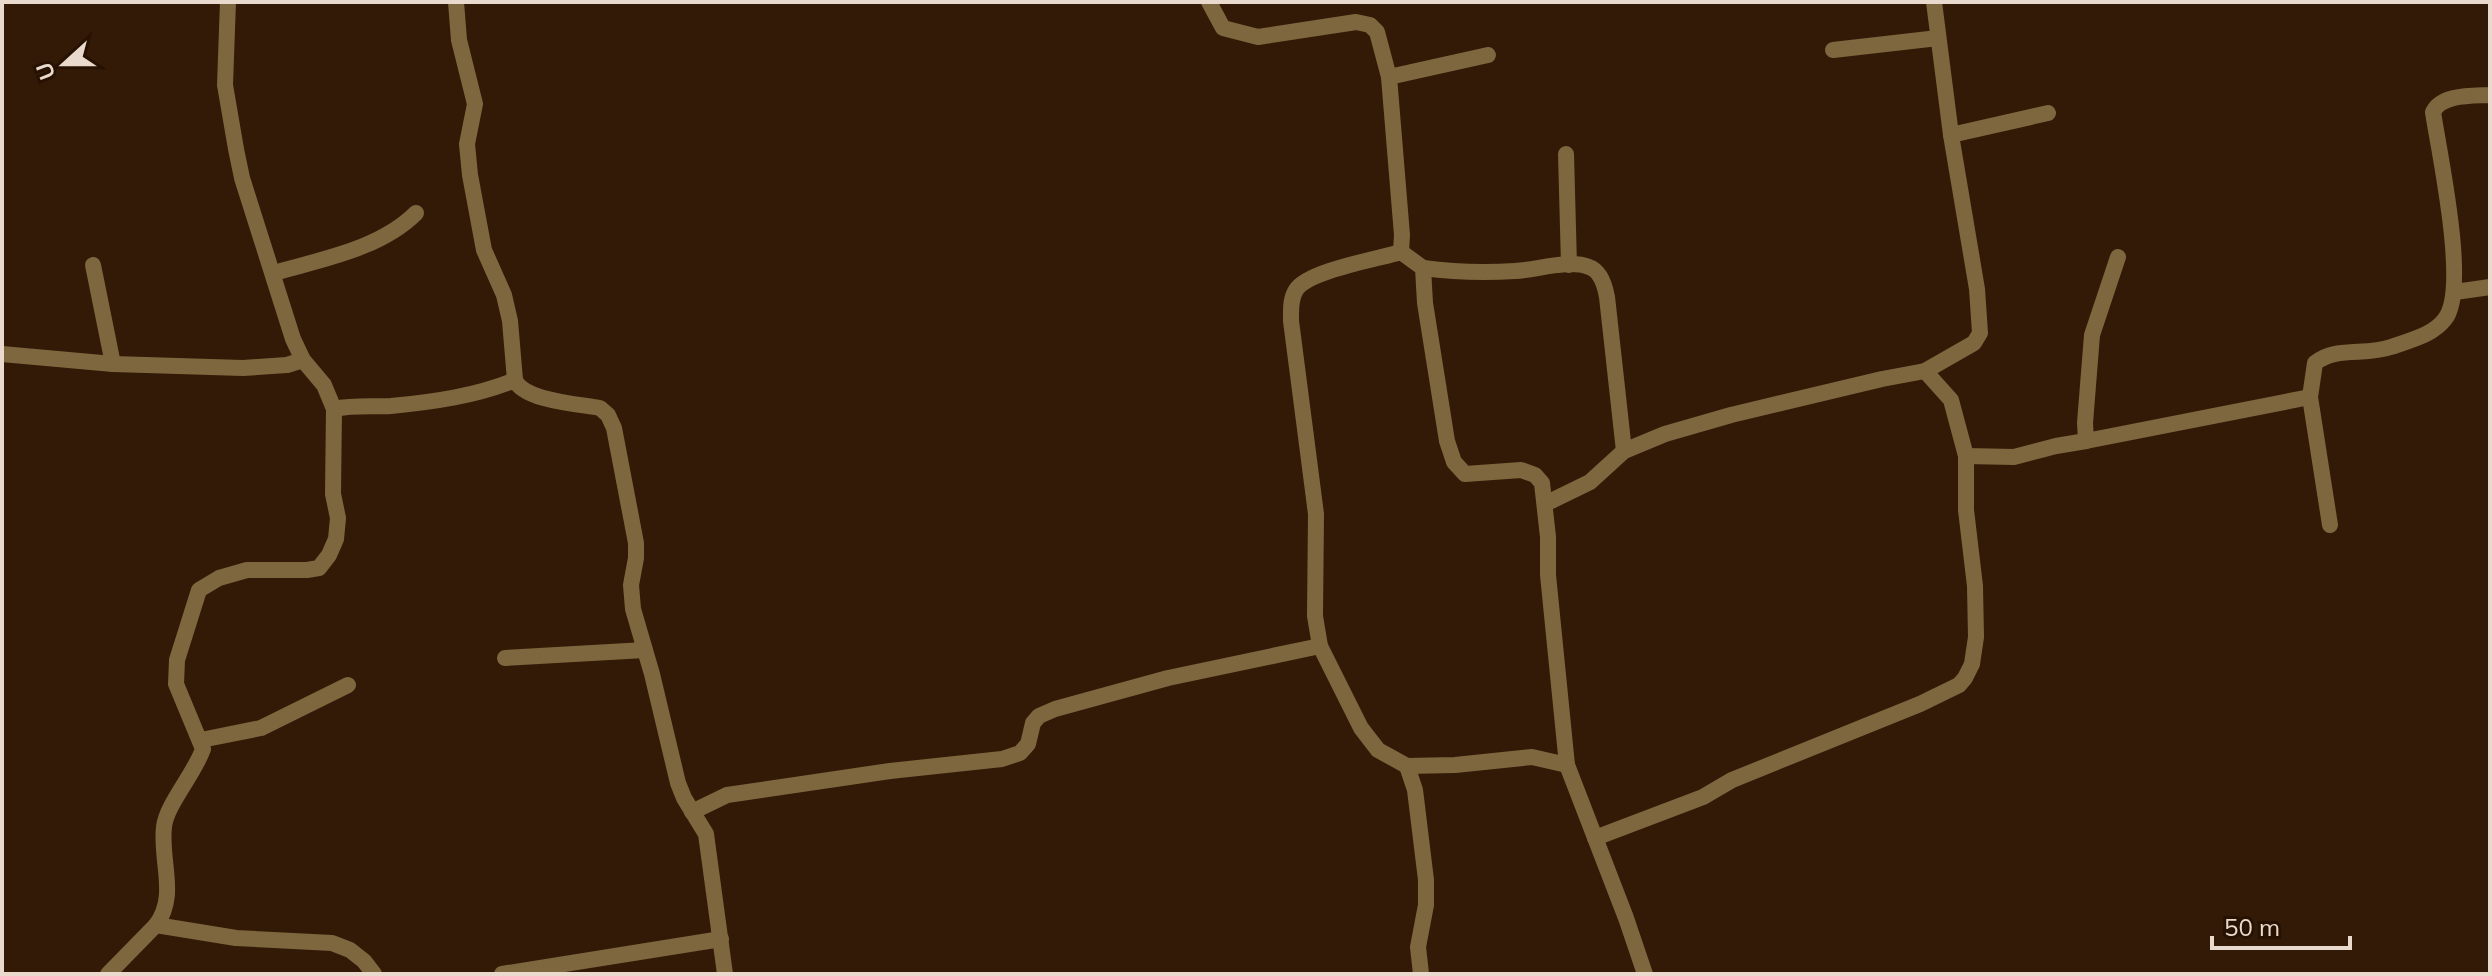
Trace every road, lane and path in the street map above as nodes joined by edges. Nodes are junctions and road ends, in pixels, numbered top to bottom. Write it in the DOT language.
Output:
graph roads {
  1 [pos="228,2"];
  2 [pos="456,2"];
  3 [pos="1209,2"];
  4 [pos="1934,2"];
  5 [pos="1938,38"];
  6 [pos="1833,50"];
  7 [pos="1488,55"];
  8 [pos="1389,77"];
  9 [pos="2490,95"];
  10 [pos="2048,113"];
  11 [pos="1951,135"];
  12 [pos="1566,154"];
  13 [pos="416,213"];
  14 [pos="1401,252"];
  15 [pos="2118,257"];
  16 [pos="93,265"];
  17 [pos="1569,265"];
  18 [pos="1423,268"];
  19 [pos="274,273"];
  20 [pos="2490,287"];
  21 [pos="2455,292"];
  22 [pos="2,354"];
  23 [pos="303,360"];
  24 [pos="113,364"];
  25 [pos="1925,371"];
  26 [pos="515,380"];
  27 [pos="2310,397"];
  28 [pos="334,409"];
  29 [pos="2086,441"];
  30 [pos="1624,451"];
  31 [pos="1966,456"];
  32 [pos="1545,504"];
  33 [pos="2330,525"];
  34 [pos="1320,646"];
  35 [pos="645,650"];
  36 [pos="505,658"];
  37 [pos="348,685"];
  38 [pos="201,740"];
  39 [pos="1567,765"];
  40 [pos="1407,766"];
  41 [pos="692,812"];
  42 [pos="1595,838"];
  43 [pos="156,925"];
  44 [pos="721,939"];
  45 [pos="108,974"];
  46 [pos="374,974"];
  47 [pos="502,974"];
  48 [pos="725,974"];
  49 [pos="1421,974"];
  50 [pos="1645,974"];
  1 -- 19 [label="street"];
  2 -- 26 [label="street"];
  3 -- 8 [label="street"];
  4 -- 5 [label="street"];
  5 -- 6 [label="street"];
  5 -- 11 [label="street"];
  7 -- 8 [label="street"];
  8 -- 14 [label="street"];
  9 -- 21 [label="street"];
  10 -- 11 [label="street"];
  11 -- 25 [label="street"];
  12 -- 17 [label="street"];
  13 -- 19 [label="street"];
  14 -- 18 [label="street"];
  14 -- 34 [label="street"];
  15 -- 29 [label="street"];
  16 -- 24 [label="street"];
  17 -- 18 [label="street"];
  17 -- 30 [label="street"];
  18 -- 32 [label="street"];
  19 -- 23 [label="street"];
  20 -- 21 [label="street"];
  21 -- 27 [label="street"];
  22 -- 24 [label="street"];
  23 -- 24 [label="street"];
  23 -- 28 [label="street"];
  25 -- 30 [label="street"];
  25 -- 31 [label="street"];
  26 -- 28 [label="street"];
  26 -- 35 [label="street"];
  27 -- 29 [label="street"];
  27 -- 33 [label="street"];
  28 -- 38 [label="street"];
  29 -- 31 [label="street"];
  30 -- 32 [label="street"];
  31 -- 42 [label="street"];
  32 -- 39 [label="street"];
  34 -- 40 [label="street"];
  34 -- 41 [label="street"];
  35 -- 36 [label="street"];
  35 -- 41 [label="street"];
  37 -- 38 [label="street"];
  38 -- 43 [label="street"];
  39 -- 40 [label="street"];
  39 -- 42 [label="street"];
  40 -- 49 [label="street"];
  41 -- 44 [label="street"];
  42 -- 50 [label="street"];
  43 -- 45 [label="street"];
  43 -- 46 [label="street"];
  44 -- 47 [label="street"];
  44 -- 48 [label="street"];
}
